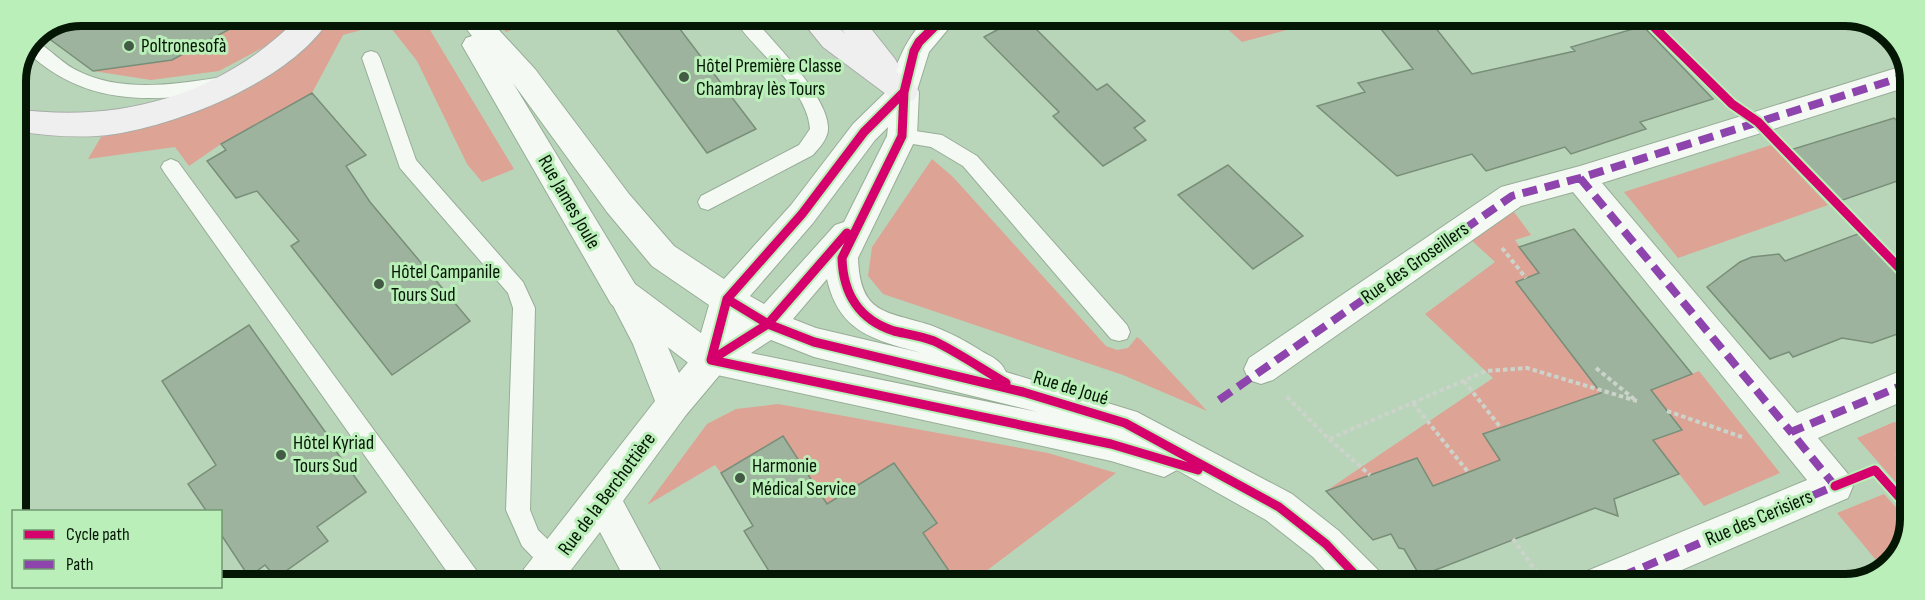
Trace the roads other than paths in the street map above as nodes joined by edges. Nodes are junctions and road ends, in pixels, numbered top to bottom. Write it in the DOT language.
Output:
graph roads {
  1 [pos="306,26"];
  2 [pos="465,26"];
  3 [pos="480,26"];
  4 [pos="749,26"];
  5 [pos="821,26"];
  6 [pos="854,26"];
  7 [pos="935,26"];
  8 [pos="35,50"];
  9 [pos="371,58"];
  10 [pos="1899,78"];
  11 [pos="235,81"];
  12 [pos="904,92"];
  13 [pos="26,122"];
  14 [pos="902,136"];
  15 [pos="171,167"];
  16 [pos="1580,178"];
  17 [pos="708,202"];
  18 [pos="862,214"];
  19 [pos="623,294"];
  20 [pos="727,299"];
  21 [pos="768,324"];
  22 [pos="1119,332"];
  23 [pos="711,360"];
  24 [pos="1261,369"];
  25 [pos="1900,386"];
  26 [pos="1023,392"];
  27 [pos="674,404"];
  28 [pos="1791,432"];
  29 [pos="1227,479"];
  30 [pos="602,500"];
  31 [pos="546,573"];
  32 [pos="464,574"];
  33 [pos="643,574"];
  34 [pos="1354,574"];
  35 [pos="1627,574"];
  1 -- 11 [label="main road"];
  2 -- 19 [label="street, Rue James Joule"];
  3 -- 20 [label="street, Rue James Joule"];
  4 -- 17 [label="lane"];
  5 -- 12 [label="main road"];
  6 -- 12 [label="main road"];
  7 -- 12 [label="street"];
  8 -- 11 [label="lane"];
  9 -- 31 [label="lane"];
  10 -- 16 [label="street, Rue des Groseillers"];
  11 -- 13 [label="main road"];
  12 -- 14 [label="street"];
  12 -- 20 [label="street"];
  14 -- 18 [label="street"];
  14 -- 22 [label="lane"];
  15 -- 32 [label="lane"];
  16 -- 24 [label="street, Rue des Groseillers"];
  16 -- 28 [label="street"];
  18 -- 21 [label="street"];
  18 -- 26 [label="street"];
  19 -- 23 [label="street, Rue James Joule"];
  19 -- 27 [label="street"];
  20 -- 21 [label="street, Rue de Joué"];
  20 -- 23 [label="street"];
  21 -- 23 [label="street"];
  21 -- 26 [label="street, Rue de Joué"];
  23 -- 27 [label="street, Rue de la Berchottière"];
  23 -- 29 [label="street, Rue de Joué"];
  25 -- 28 [label="street"];
  26 -- 29 [label="street, Rue de Joué"];
  27 -- 30 [label="street, Rue de la Berchottière"];
  28 -- 35 [label="street, Rue des Cerisiers"];
  29 -- 34 [label="street, Rue de Joué"];
  30 -- 31 [label="street, Rue de la Berchottière"];
  30 -- 33 [label="street"];
}
